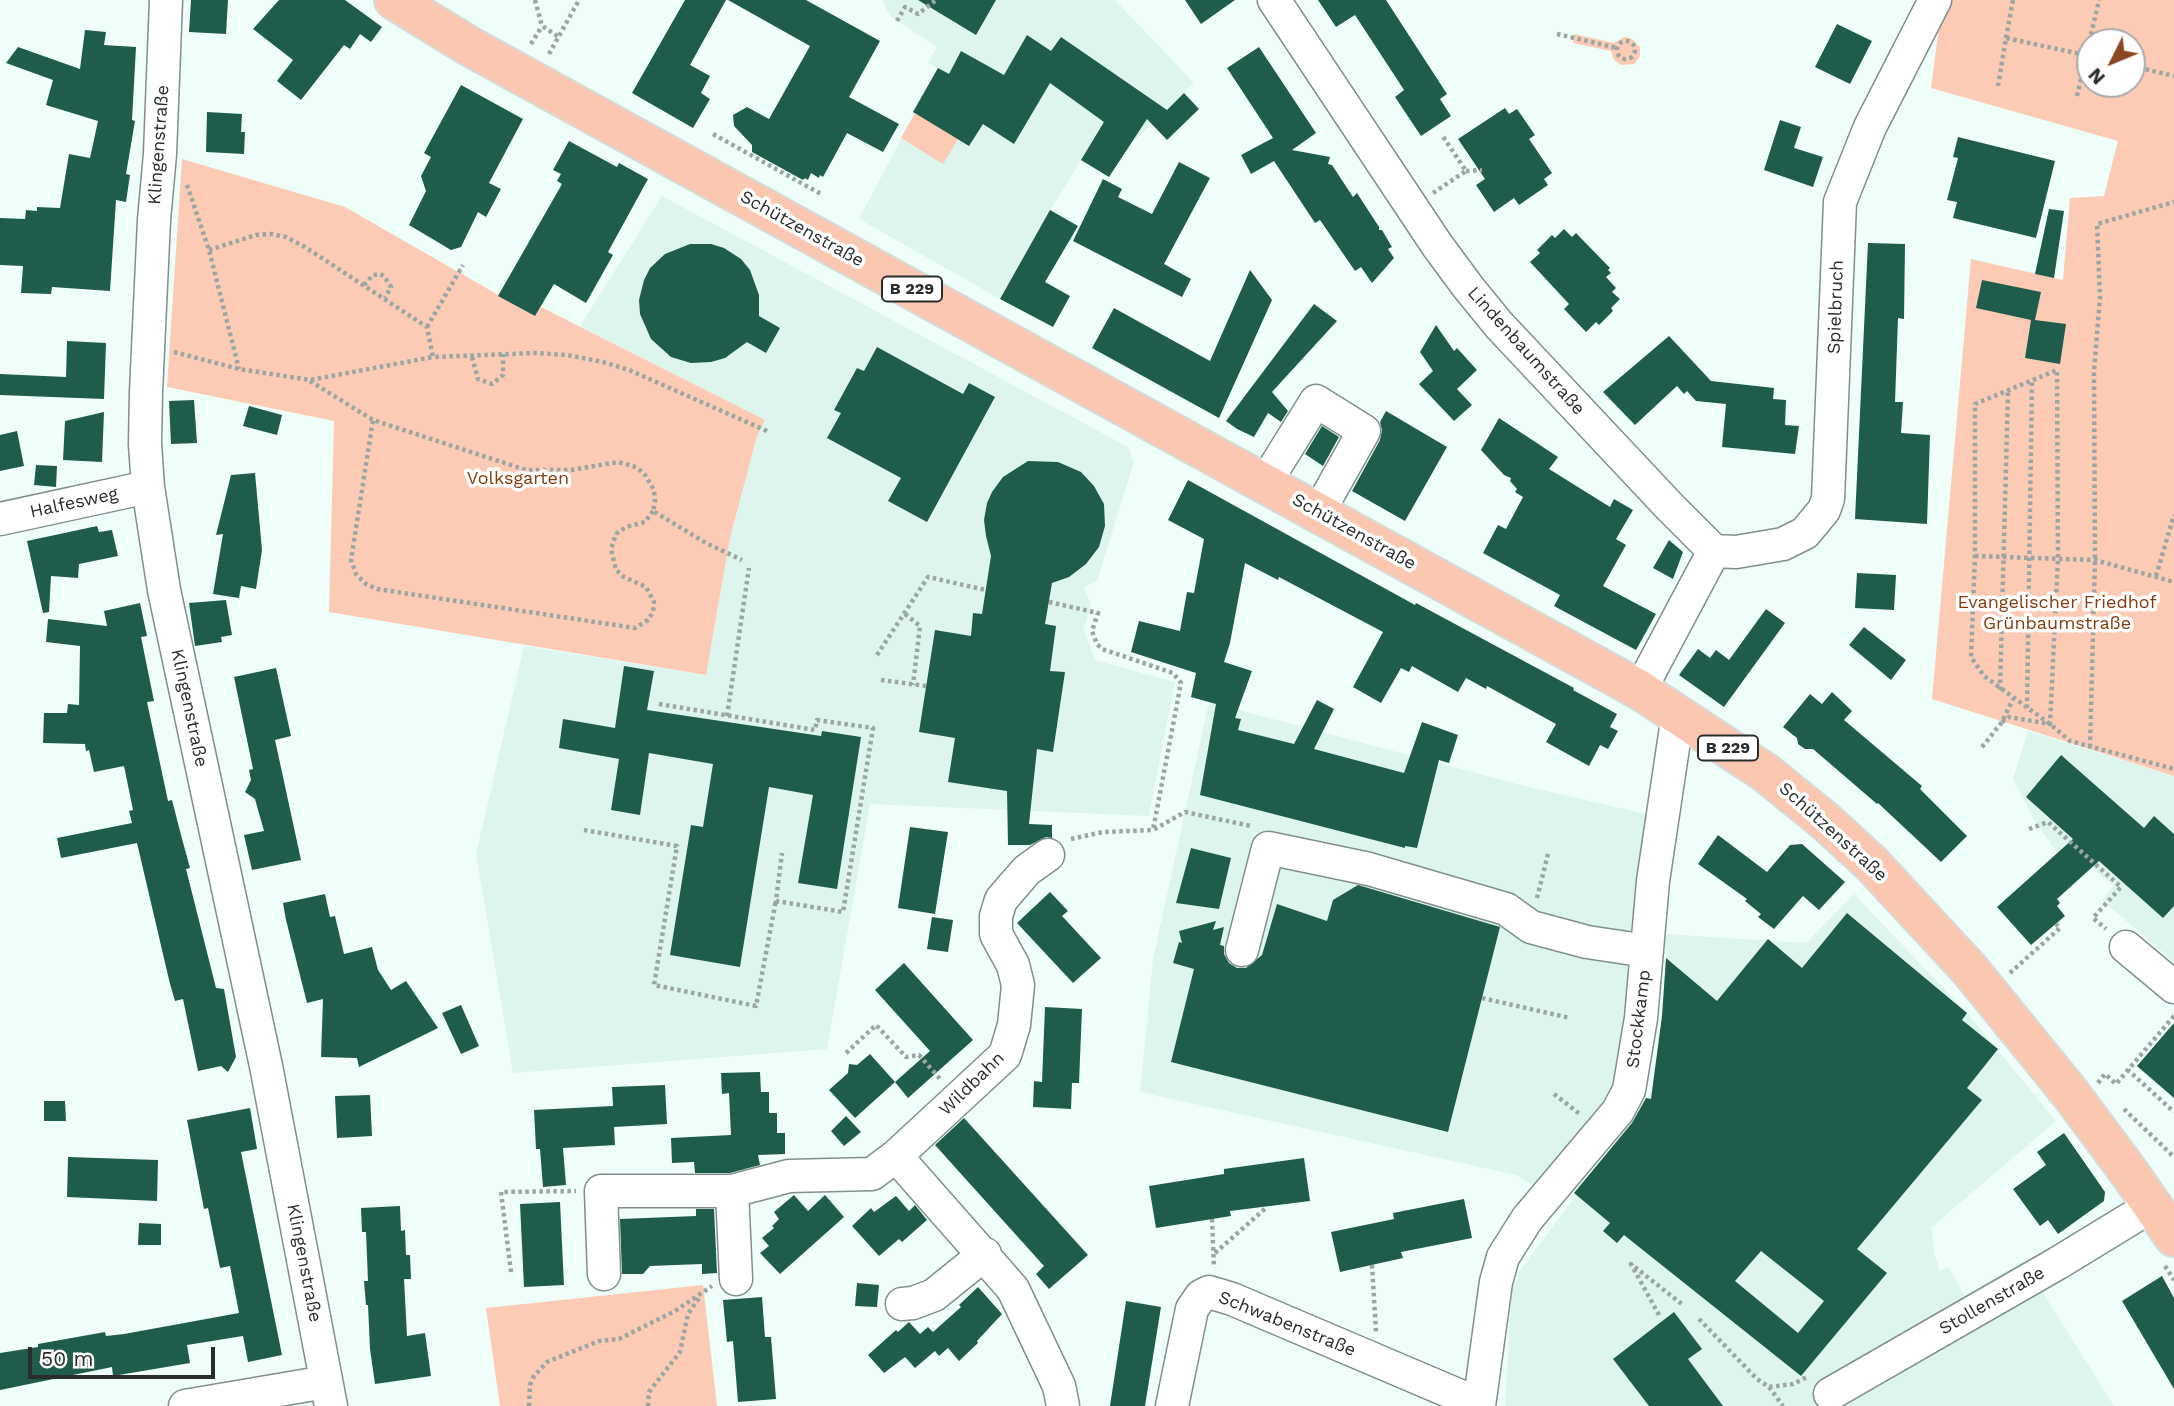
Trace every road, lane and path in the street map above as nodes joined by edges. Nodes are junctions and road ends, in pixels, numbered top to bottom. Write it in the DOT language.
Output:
graph roads {
  1 [pos="166,0"];
  2 [pos="394,0"];
  3 [pos="535,0"];
  4 [pos="579,0"];
  5 [pos="936,0"];
  6 [pos="1274,0"];
  7 [pos="1935,0"];
  8 [pos="2013,0"];
  9 [pos="2099,0"];
  10 [pos="897,21"];
  11 [pos="542,26"];
  12 [pos="2094,28"];
  13 [pos="1557,34"];
  14 [pos="559,37"];
  15 [pos="2006,38"];
  16 [pos="531,44"];
  17 [pos="1617,48"];
  18 [pos="2076,53"];
  19 [pos="549,54"];
  20 [pos="2146,69"];
  21 [pos="2174,76"];
  22 [pos="1998,86"];
  23 [pos="713,134"];
  24 [pos="1442,135"];
  25 [pos="1482,170"];
  26 [pos="1466,171"];
  27 [pos="186,183"];
  28 [pos="821,194"];
  29 [pos="2174,202"];
  30 [pos="1411,207"];
  31 [pos="209,250"];
  32 [pos="463,265"];
  33 [pos="364,285"];
  34 [pos="385,298"];
  35 [pos="427,327"];
  36 [pos="170,351"];
  37 [pos="503,354"];
  38 [pos="433,357"];
  39 [pos="472,357"];
  40 [pos="239,369"];
  41 [pos="310,380"];
  42 [pos="2032,382"];
  43 [pos="2008,391"];
  44 [pos="373,420"];
  45 [pos="766,431"];
  46 [pos="1265,483"];
  47 [pos="148,487"];
  48 [pos="653,511"];
  49 [pos="1318,513"];
  50 [pos="2174,515"];
  51 [pos="0,519"];
  52 [pos="1714,551"];
  53 [pos="1975,556"];
  54 [pos="2005,557"];
  55 [pos="2029,558"];
  56 [pos="2058,558"];
  57 [pos="742,560"];
  58 [pos="2095,560"];
  59 [pos="749,568"];
  60 [pos="2156,576"];
  61 [pos="2174,582"];
  62 [pos="986,590"];
  63 [pos="1049,602"];
  64 [pos="905,614"];
  65 [pos="877,655"];
  66 [pos="881,680"];
  67 [pos="913,685"];
  68 [pos="926,685"];
  69 [pos="1640,690"];
  70 [pos="2000,690"];
  71 [pos="2013,699"];
  72 [pos="659,705"];
  73 [pos="2027,708"];
  74 [pos="1678,714"];
  75 [pos="727,716"];
  76 [pos="2002,722"];
  77 [pos="2050,724"];
  78 [pos="1982,747"];
  79 [pos="2090,747"];
  80 [pos="2174,769"];
  81 [pos="1263,829"];
  82 [pos="2029,829"];
  83 [pos="584,830"];
  84 [pos="1153,830"];
  85 [pos="782,853"];
  86 [pos="1548,854"];
  87 [pos="1048,855"];
  88 [pos="1539,893"];
  89 [pos="776,899"];
  90 [pos="2106,904"];
  91 [pos="2056,924"];
  92 [pos="2126,947"];
  93 [pos="1242,950"];
  94 [pos="1647,951"];
  95 [pos="2007,976"];
  96 [pos="2174,987"];
  97 [pos="1482,998"];
  98 [pos="2174,1016"];
  99 [pos="1570,1018"];
  100 [pos="846,1053"];
  101 [pos="2128,1070"];
  102 [pos="2097,1083"];
  103 [pos="1554,1094"];
  104 [pos="958,1099"];
  105 [pos="2174,1112"];
  106 [pos="1585,1118"];
  107 [pos="896,1156"];
  108 [pos="601,1191"];
  109 [pos="732,1191"];
  110 [pos="2153,1205"];
  111 [pos="1268,1207"];
  112 [pos="1212,1219"];
  113 [pos="2167,1248"];
  114 [pos="1214,1253"];
  115 [pos="985,1254"];
  116 [pos="1372,1265"];
  117 [pos="511,1272"];
  118 [pos="604,1273"];
  119 [pos="736,1279"];
  120 [pos="2174,1280"];
  121 [pos="1214,1293"];
  122 [pos="902,1304"];
  123 [pos="1683,1305"];
  124 [pos="1659,1315"];
  125 [pos="1699,1319"];
  126 [pos="1378,1361"];
  127 [pos="1824,1383"];
  128 [pos="1769,1387"];
  129 [pos="328,1394"];
  130 [pos="1479,1405"];
  131 [pos="186,1406"];
  132 [pos="529,1406"];
  133 [pos="648,1406"];
  134 [pos="1063,1406"];
  135 [pos="1172,1406"];
  136 [pos="1783,1406"];
  1 -- 47 [label="street, Klingenstraße"];
  2 -- 46 [label="main road, Schützenstraße / B 229"];
  3 -- 11 [label="path"];
  4 -- 14 [label="path"];
  5 -- 10 [label="path"];
  6 -- 30 [label="street, Lindenbaumstraße"];
  7 -- 52 [label="street, Spielbruch"];
  8 -- 15 [label="path"];
  9 -- 12 [label="path"];
  11 -- 14 [label="path"];
  11 -- 16 [label="path"];
  13 -- 17 [label="path"];
  14 -- 19 [label="path"];
  15 -- 18 [label="path"];
  15 -- 22 [label="path"];
  17 -- 17 [label="path"];
  20 -- 21 [label="path"];
  23 -- 28 [label="path"];
  24 -- 26 [label="path"];
  25 -- 26 [label="path"];
  26 -- 30 [label="path"];
  27 -- 31 [label="path"];
  29 -- 58 [label="path"];
  30 -- 52 [label="street, Lindenbaumstraße"];
  31 -- 33 [label="path"];
  31 -- 40 [label="path"];
  32 -- 35 [label="path"];
  33 -- 34 [label="path"];
  33 -- 34 [label="path"];
  34 -- 35 [label="path"];
  35 -- 38 [label="path"];
  36 -- 40 [label="path"];
  37 -- 39 [label="path"];
  37 -- 39 [label="path"];
  37 -- 45 [label="path"];
  38 -- 39 [label="path"];
  38 -- 41 [label="path"];
  40 -- 41 [label="path"];
  41 -- 44 [label="path"];
  42 -- 43 [label="path"];
  42 -- 55 [label="path"];
  42 -- 56 [label="path"];
  43 -- 53 [label="path"];
  43 -- 54 [label="path"];
  44 -- 48 [label="path"];
  44 -- 48 [label="path"];
  46 -- 49 [label="main road, Schützenstraße / B 229"];
  46 -- 49 [label="street"];
  47 -- 51 [label="street, Halfesweg"];
  47 -- 129 [label="street, Klingenstraße"];
  48 -- 57 [label="path"];
  49 -- 69 [label="main road, Schützenstraße / B 229"];
  50 -- 60 [label="path"];
  52 -- 69 [label="street"];
  53 -- 54 [label="path"];
  53 -- 70 [label="path"];
  54 -- 55 [label="path"];
  54 -- 70 [label="path"];
  55 -- 56 [label="path"];
  55 -- 73 [label="path"];
  56 -- 58 [label="path"];
  56 -- 77 [label="path"];
  58 -- 60 [label="path"];
  58 -- 79 [label="path"];
  59 -- 75 [label="path"];
  60 -- 61 [label="path"];
  62 -- 64 [label="path"];
  63 -- 84 [label="path"];
  64 -- 65 [label="path"];
  64 -- 67 [label="path"];
  66 -- 67 [label="path"];
  67 -- 68 [label="path"];
  69 -- 74 [label="main road, Schützenstraße / B 229"];
  70 -- 71 [label="path"];
  71 -- 73 [label="path"];
  71 -- 76 [label="path"];
  72 -- 75 [label="path"];
  73 -- 77 [label="path"];
  74 -- 94 [label="street, Stockkamp"];
  74 -- 110 [label="main road, Schützenstraße / B 229"];
  75 -- 89 [label="path"];
  76 -- 77 [label="path"];
  76 -- 78 [label="path"];
  77 -- 79 [label="path"];
  79 -- 80 [label="path"];
  81 -- 84 [label="path"];
  82 -- 90 [label="path"];
  83 -- 89 [label="path"];
  84 -- 87 [label="path"];
  85 -- 89 [label="path"];
  86 -- 88 [label="path"];
  87 -- 104 [label="street, Wildbahn"];
  91 -- 95 [label="path"];
  92 -- 96 [label="street"];
  93 -- 94 [label="street"];
  94 -- 130 [label="street, Stockkamp"];
  97 -- 99 [label="path"];
  98 -- 101 [label="path"];
  100 -- 104 [label="path"];
  101 -- 102 [label="path"];
  101 -- 105 [label="path"];
  103 -- 106 [label="path"];
  104 -- 107 [label="street, Wildbahn"];
  107 -- 109 [label="street, Wildbahn"];
  107 -- 115 [label="street"];
  108 -- 109 [label="street, Wildbahn"];
  108 -- 117 [label="path"];
  108 -- 118 [label="street"];
  109 -- 119 [label="street"];
  110 -- 113 [label="main road, Schützenstraße / B 229"];
  110 -- 127 [label="street, Stollenstraße"];
  111 -- 114 [label="path"];
  112 -- 114 [label="path"];
  113 -- 120 [label="path"];
  114 -- 121 [label="path"];
  115 -- 122 [label="street"];
  115 -- 134 [label="street"];
  116 -- 126 [label="path"];
  121 -- 126 [label="street, Schwabenstraße"];
  121 -- 135 [label="street, Schwabenstraße"];
  123 -- 124 [label="path"];
  125 -- 128 [label="path"];
  126 -- 130 [label="street, Schwabenstraße"];
  127 -- 128 [label="path"];
  128 -- 136 [label="path"];
  129 -- 131 [label="street"];
  132 -- 133 [label="path"];
}
